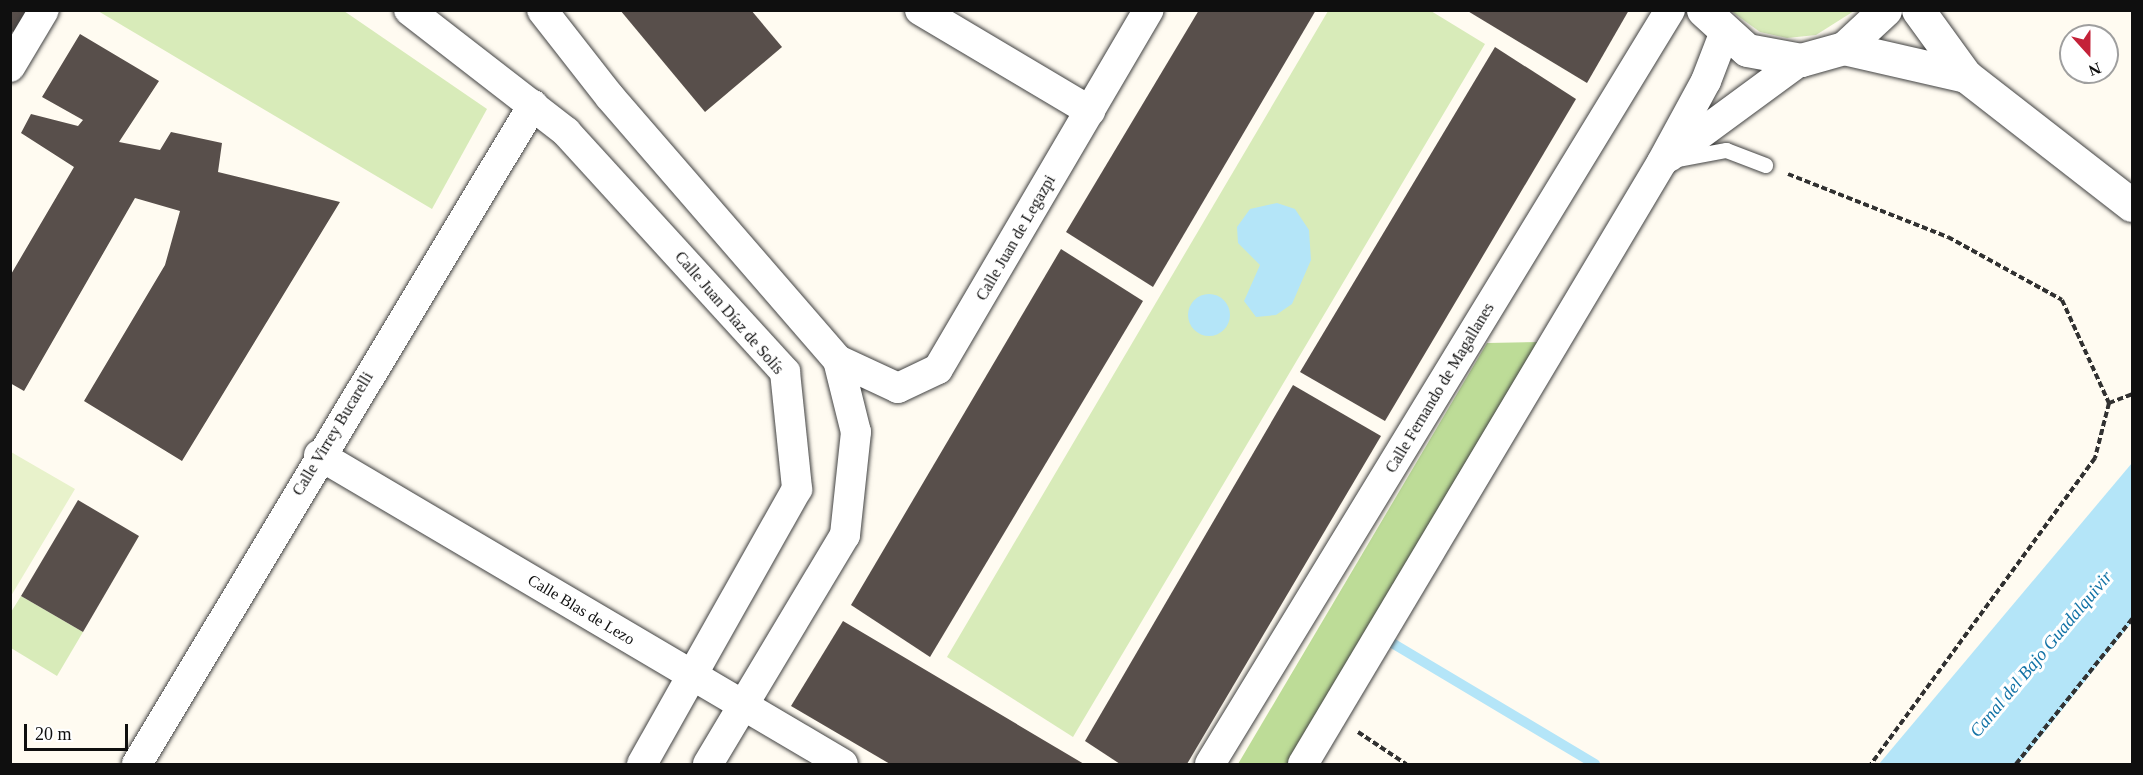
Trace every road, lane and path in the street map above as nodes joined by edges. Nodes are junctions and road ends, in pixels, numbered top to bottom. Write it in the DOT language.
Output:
graph roads {
  1 [pos="44,10"];
  2 [pos="409,10"];
  3 [pos="542,10"];
  4 [pos="920,10"];
  5 [pos="1149,10"];
  6 [pos="1670,10"];
  7 [pos="1886,10"];
  8 [pos="1918,10"];
  9 [pos="1713,22"];
  10 [pos="1844,48"];
  11 [pos="1801,60"];
  12 [pos="10,67"];
  13 [pos="1966,76"];
  14 [pos="533,105"];
  15 [pos="1090,111"];
  16 [pos="1662,162"];
  17 [pos="1765,165"];
  18 [pos="2133,205"];
  19 [pos="838,360"];
  20 [pos="2133,394"];
  21 [pos="2109,403"];
  22 [pos="319,455"];
  23 [pos="2133,619"];
  24 [pos="695,677"];
  25 [pos="743,706"];
  26 [pos="1333,714"];
  27 [pos="137,765"];
  28 [pos="642,765"];
  29 [pos="708,765"];
  30 [pos="843,765"];
  31 [pos="1210,765"];
  32 [pos="1303,765"];
  33 [pos="1406,765"];
  34 [pos="1871,765"];
  35 [pos="2016,765"];
  1 -- 12 [label="street"];
  2 -- 14 [label="street, Calle Juan Díaz de Solís"];
  3 -- 19 [label="street"];
  4 -- 15 [label="street"];
  5 -- 15 [label="street, Calle Juan de Legazpi"];
  6 -- 31 [label="street, Calle Fernando de Magallanes"];
  7 -- 10 [label="street"];
  8 -- 13 [label="street"];
  9 -- 11 [label="street"];
  9 -- 16 [label="street"];
  10 -- 11 [label="street"];
  10 -- 13 [label="street"];
  11 -- 16 [label="street"];
  13 -- 18 [label="street"];
  14 -- 22 [label="street, Calle Virrey Bucarelli"];
  14 -- 24 [label="street, Calle Juan Díaz de Solís"];
  15 -- 19 [label="street, Calle Juan de Legazpi"];
  16 -- 17 [label="lane"];
  16 -- 26 [label="street"];
  17 -- 21 [label="path"];
  19 -- 25 [label="street"];
  20 -- 21 [label="path"];
  21 -- 34 [label="path"];
  22 -- 24 [label="street, Calle Blas de Lezo"];
  22 -- 27 [label="street, Calle Virrey Bucarelli"];
  23 -- 35 [label="path"];
  24 -- 25 [label="street, Calle Blas de Lezo"];
  24 -- 28 [label="street, Calle Juan Díaz de Solís"];
  25 -- 29 [label="street"];
  25 -- 30 [label="street, Calle Blas de Lezo"];
  26 -- 32 [label="street"];
  26 -- 33 [label="path"];
}
